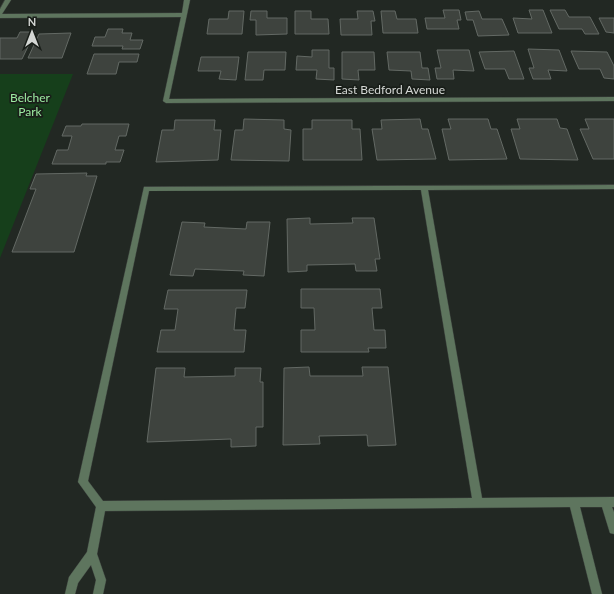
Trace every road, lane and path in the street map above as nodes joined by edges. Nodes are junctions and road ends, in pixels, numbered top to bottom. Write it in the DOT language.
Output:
graph roads {
  1 [pos="8,0"];
  2 [pos="187,0"];
  3 [pos="0,15"];
  4 [pos="184,15"];
  5 [pos="614,99"];
  6 [pos="614,187"];
  7 [pos="424,188"];
  8 [pos="610,502"];
  9 [pos="478,503"];
  10 [pos="574,503"];
  11 [pos="101,506"];
  12 [pos="614,529"];
  13 [pos="92,554"];
  14 [pos="70,594"];
  15 [pos="98,594"];
  16 [pos="597,594"];
  1 -- 3 [label="street"];
  2 -- 4 [label="street"];
  3 -- 4 [label="street"];
  4 -- 5 [label="street, East Bedford Avenue"];
  6 -- 7 [label="street"];
  7 -- 9 [label="street"];
  7 -- 11 [label="street"];
  8 -- 10 [label="street"];
  8 -- 12 [label="street"];
  9 -- 10 [label="street"];
  9 -- 11 [label="street"];
  10 -- 16 [label="street"];
  11 -- 13 [label="street"];
  13 -- 14 [label="street"];
  13 -- 15 [label="street"];
}
